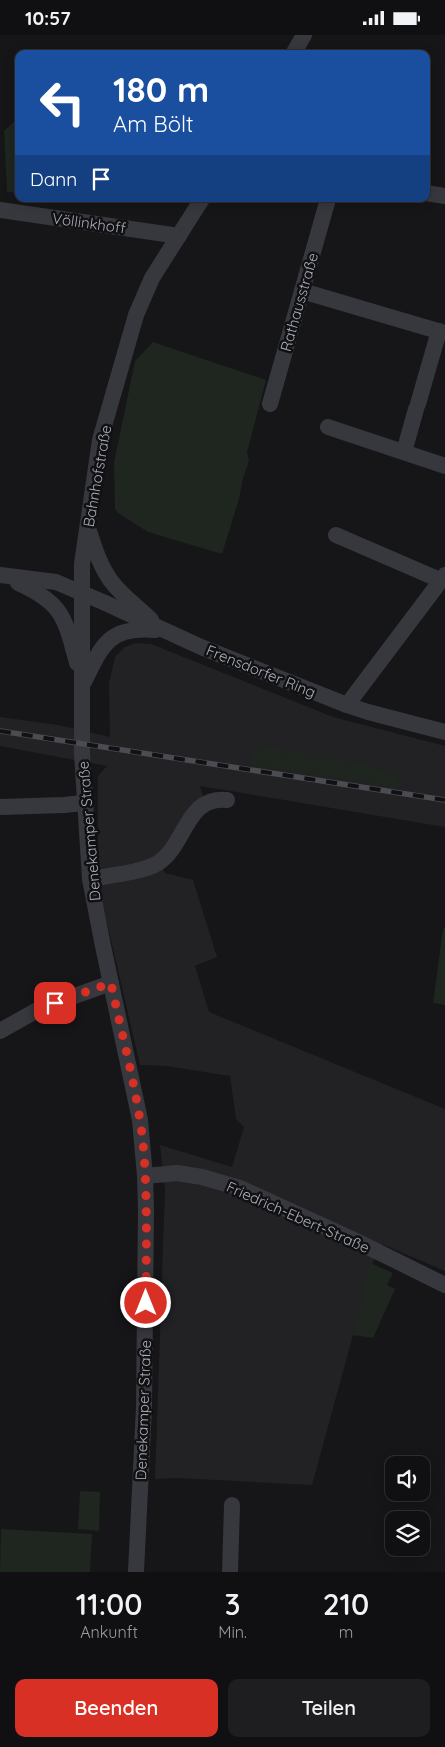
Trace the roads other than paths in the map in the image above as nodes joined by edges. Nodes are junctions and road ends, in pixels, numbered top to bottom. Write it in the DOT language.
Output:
graph roads {
  1 [pos="304,35"];
  2 [pos="295,50"];
  3 [pos="430,194"];
  4 [pos="445,196"];
  5 [pos="200,202"];
  6 [pos="327,202"];
  7 [pos="0,210"];
  8 [pos="179,236"];
  9 [pos="302,291"];
  10 [pos="442,332"];
  11 [pos="270,404"];
  12 [pos="328,427"];
  13 [pos="404,452"];
  14 [pos="445,466"];
  15 [pos="87,527"];
  16 [pos="336,535"];
  17 [pos="1,575"];
  18 [pos="443,577"];
  19 [pos="82,593"];
  20 [pos="164,631"];
  21 [pos="82,687"];
  22 [pos="347,705"];
  23 [pos="445,732"];
  24 [pos="82,744"];
  25 [pos="227,800"];
  26 [pos="84,803"];
  27 [pos="0,807"];
  28 [pos="90,879"];
  29 [pos="111,983"];
  30 [pos="0,1031"];
  31 [pos="145,1175"];
  32 [pos="445,1285"];
  33 [pos="232,1505"];
  34 [pos="136,1572"];
  35 [pos="230,1572"];
  1 -- 2 [label="street"];
  3 -- 4 [label="street"];
  5 -- 8 [label="street, Bahnhofstraße"];
  6 -- 9 [label="street, Rathausstraße"];
  7 -- 8 [label="street, Völlinkhoff"];
  8 -- 15 [label="street, Bahnhofstraße"];
  9 -- 10 [label="street"];
  9 -- 11 [label="street, Rathausstraße"];
  10 -- 13 [label="street"];
  12 -- 13 [label="street"];
  13 -- 14 [label="street"];
  15 -- 19 [label="street, Bahnhofstraße"];
  15 -- 20 [label="street"];
  16 -- 18 [label="street"];
  17 -- 19 [label="street, Frensdorfer Ring"];
  17 -- 21 [label="street"];
  18 -- 22 [label="street"];
  19 -- 20 [label="street, Frensdorfer Ring"];
  19 -- 21 [label="street, Bahnhofstraße"];
  20 -- 21 [label="street"];
  20 -- 22 [label="street, Frensdorfer Ring"];
  21 -- 24 [label="street, Bahnhofstraße"];
  22 -- 23 [label="street, Frensdorfer Ring"];
  24 -- 26 [label="street, Denekamper Straße"];
  25 -- 28 [label="street"];
  26 -- 27 [label="street"];
  26 -- 28 [label="street, Denekamper Straße"];
  28 -- 29 [label="street, Denekamper Straße"];
  29 -- 30 [label="street"];
  29 -- 31 [label="street, Denekamper Straße"];
  31 -- 32 [label="street, Friedrich-Ebert-Straße"];
  31 -- 34 [label="street, Denekamper Straße"];
  33 -- 35 [label="street"];
}
